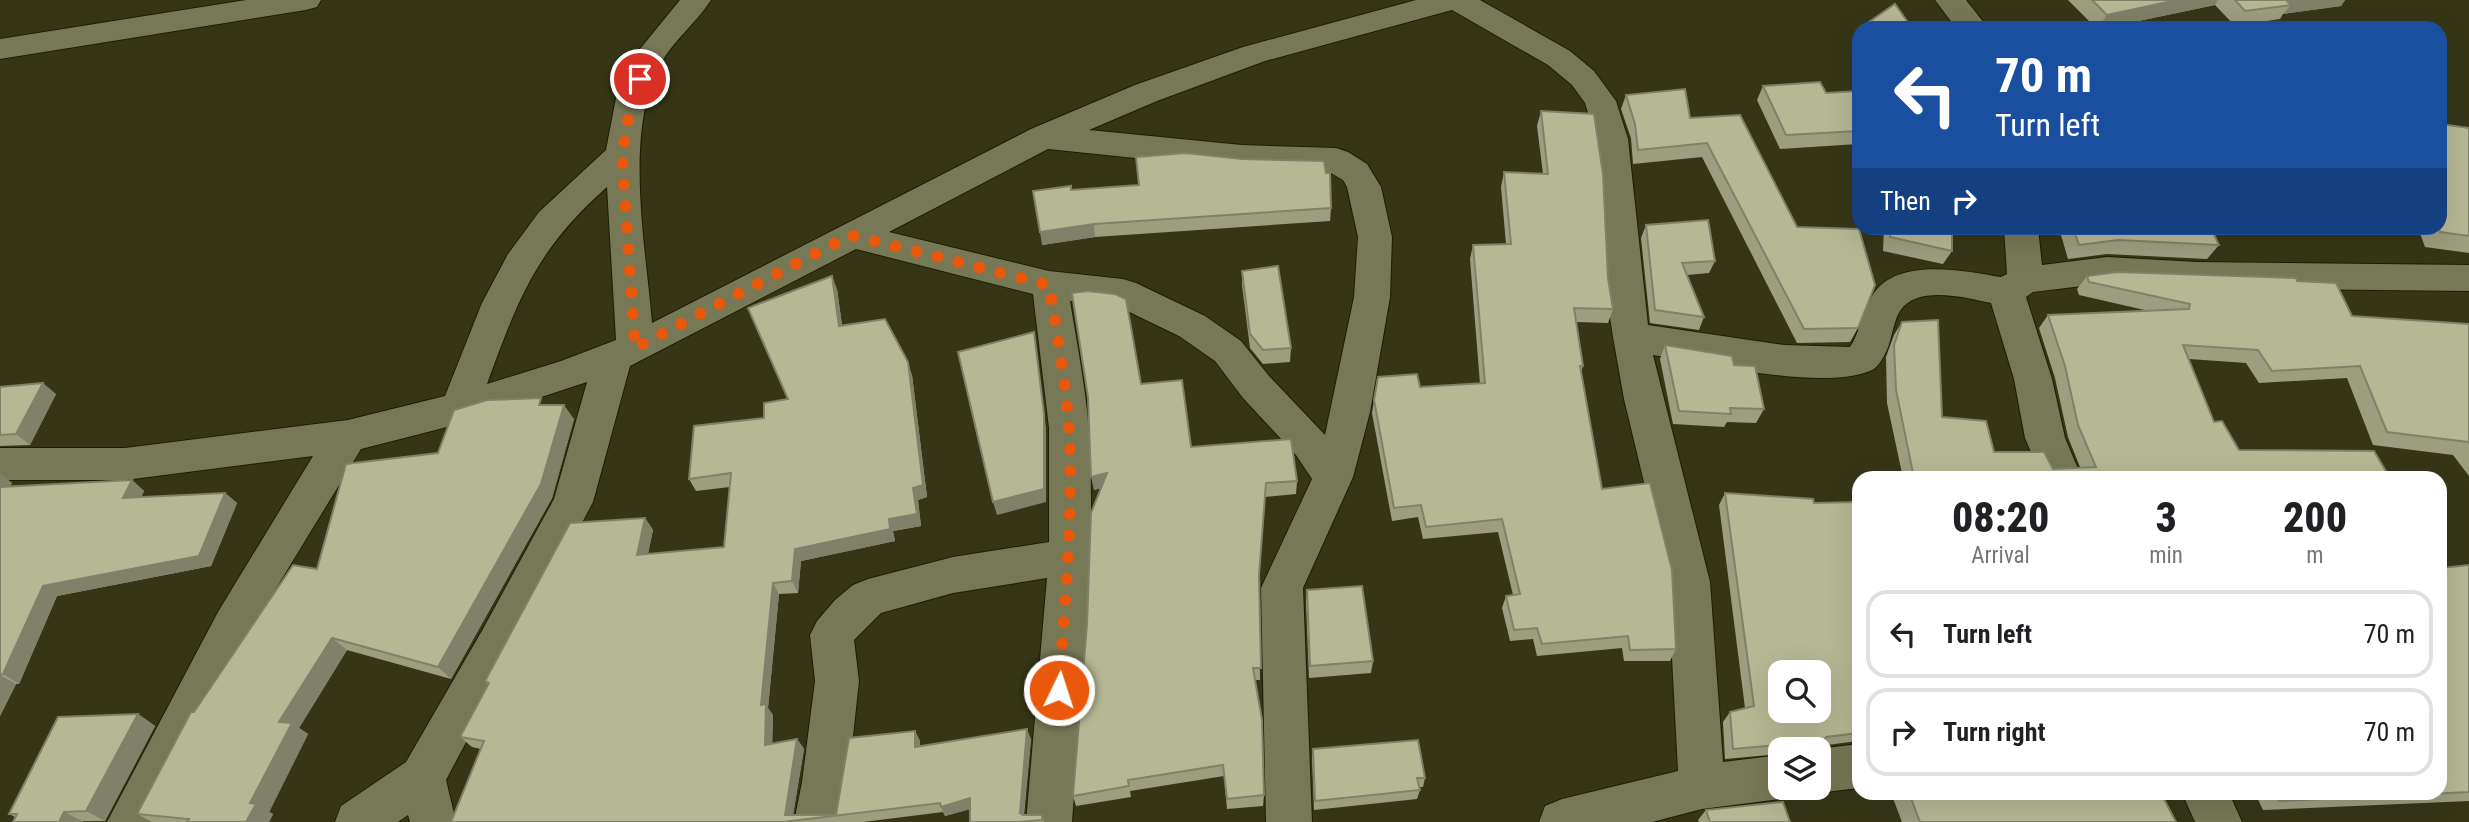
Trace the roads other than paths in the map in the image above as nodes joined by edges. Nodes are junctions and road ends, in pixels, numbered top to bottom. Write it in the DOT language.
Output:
graph roads {
  1 [pos="306,0"];
  2 [pos="696,0"];
  3 [pos="1454,0"];
  4 [pos="1950,0"];
  5 [pos="1967,21"];
  6 [pos="0,49"];
  7 [pos="1043,136"];
  8 [pos="622,155"];
  9 [pos="851,235"];
  10 [pos="2020,235"];
  11 [pos="2469,278"];
  12 [pos="1049,285"];
  13 [pos="2016,286"];
  14 [pos="1631,337"];
  15 [pos="624,353"];
  16 [pos="459,408"];
  17 [pos="348,436"];
  18 [pos="0,464"];
  19 [pos="2059,471"];
  20 [pos="1333,477"];
  21 [pos="1068,557"];
  22 [pos="1852,766"];
  23 [pos="1831,769"];
  24 [pos="422,778"];
  25 [pos="1768,779"];
  26 [pos="1702,788"];
  27 [pos="2208,800"];
  28 [pos="131,822"];
  29 [pos="358,822"];
  30 [pos="433,822"];
  31 [pos="817,822"];
  32 [pos="1049,822"];
  33 [pos="1289,822"];
  34 [pos="1562,822"];
  35 [pos="2219,822"];
  1 -- 6 [label="street"];
  2 -- 8 [label="street"];
  3 -- 7 [label="street"];
  3 -- 14 [label="street"];
  4 -- 5 [label="street"];
  7 -- 9 [label="street"];
  7 -- 20 [label="street"];
  8 -- 15 [label="street"];
  8 -- 16 [label="street"];
  9 -- 12 [label="street"];
  9 -- 15 [label="street"];
  10 -- 13 [label="street"];
  11 -- 13 [label="street"];
  12 -- 20 [label="street"];
  12 -- 21 [label="street"];
  13 -- 14 [label="street"];
  13 -- 19 [label="street"];
  14 -- 26 [label="street"];
  15 -- 16 [label="street"];
  15 -- 24 [label="street"];
  16 -- 17 [label="street"];
  17 -- 18 [label="street"];
  17 -- 28 [label="street"];
  20 -- 33 [label="street"];
  21 -- 31 [label="street"];
  21 -- 32 [label="street"];
  22 -- 23 [label="street"];
  24 -- 29 [label="street"];
  24 -- 30 [label="street"];
  25 -- 26 [label="street"];
  26 -- 34 [label="street"];
  27 -- 35 [label="street"];
}
